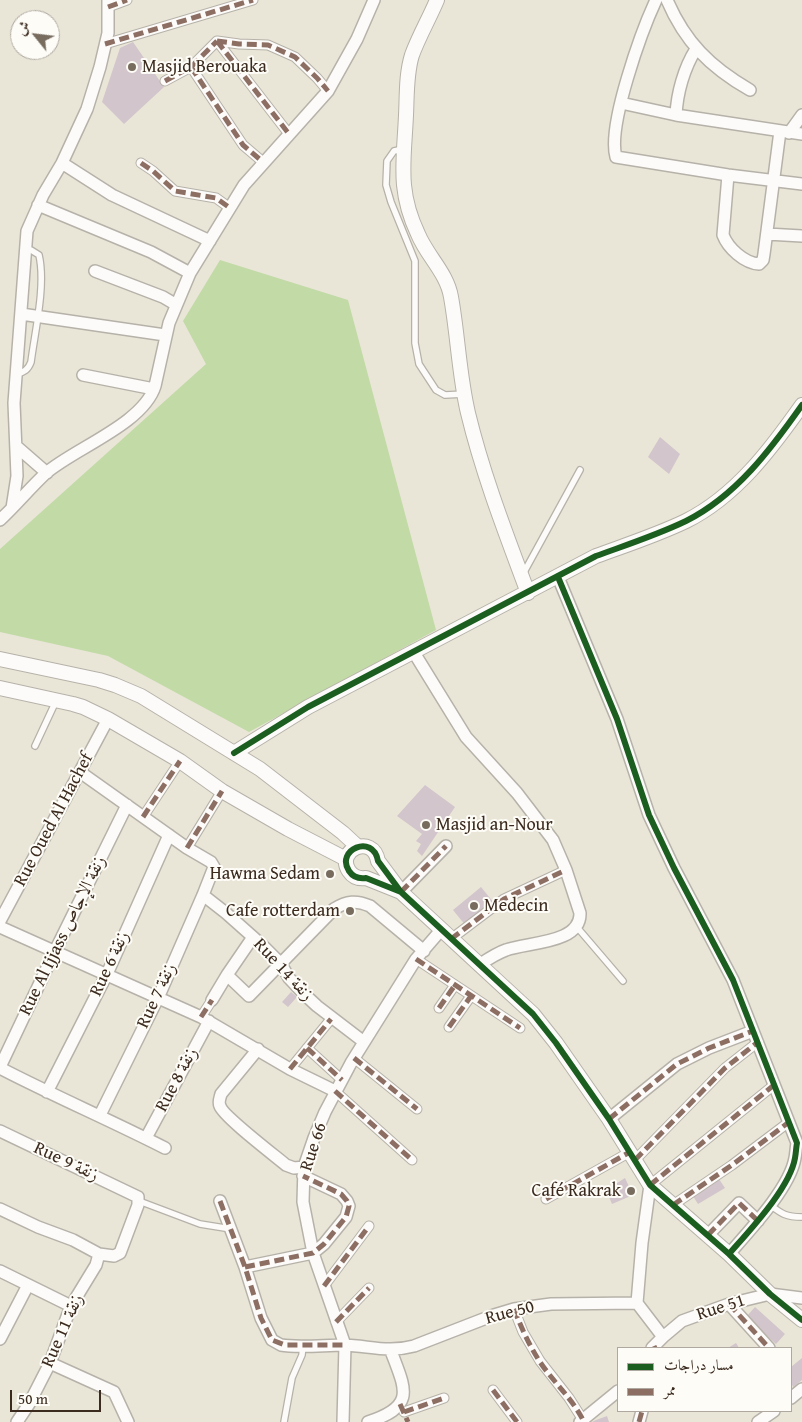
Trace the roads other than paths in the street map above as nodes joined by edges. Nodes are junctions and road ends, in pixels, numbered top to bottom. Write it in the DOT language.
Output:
graph roads {
  1 [pos="127,0"];
  2 [pos="253,0"];
  3 [pos="374,0"];
  4 [pos="437,0"];
  5 [pos="656,0"];
  6 [pos="667,0"];
  7 [pos="108,3"];
  8 [pos="217,41"];
  9 [pos="105,44"];
  10 [pos="696,49"];
  11 [pos="191,67"];
  12 [pos="165,82"];
  13 [pos="750,90"];
  14 [pos="328,91"];
  15 [pos="622,103"];
  16 [pos="676,115"];
  17 [pos="802,115"];
  18 [pos="784,132"];
  19 [pos="289,134"];
  20 [pos="802,134"];
  21 [pos="403,149"];
  22 [pos="263,162"];
  23 [pos="62,163"];
  24 [pos="141,163"];
  25 [pos="728,175"];
  26 [pos="773,181"];
  27 [pos="802,184"];
  28 [pos="38,205"];
  29 [pos="230,208"];
  30 [pos="767,234"];
  31 [pos="802,236"];
  32 [pos="210,241"];
  33 [pos="25,250"];
  34 [pos="95,270"];
  35 [pos="190,273"];
  36 [pos="175,304"];
  37 [pos="21,314"];
  38 [pos="37,316"];
  39 [pos="165,335"];
  40 [pos="16,374"];
  41 [pos="83,376"];
  42 [pos="154,389"];
  43 [pos="464,394"];
  44 [pos="802,405"];
  45 [pos="16,446"];
  46 [pos="580,470"];
  47 [pos="47,473"];
  48 [pos="12,508"];
  49 [pos="0,520"];
  50 [pos="522,576"];
  51 [pos="558,576"];
  52 [pos="528,593"];
  53 [pos="413,651"];
  54 [pos="0,659"];
  55 [pos="0,688"];
  56 [pos="56,700"];
  57 [pos="108,719"];
  58 [pos="35,746"];
  59 [pos="234,753"];
  60 [pos="180,761"];
  61 [pos="80,772"];
  62 [pos="222,791"];
  63 [pos="128,805"];
  64 [pos="143,817"];
  65 [pos="169,835"];
  66 [pos="357,846"];
  67 [pos="446,846"];
  68 [pos="187,848"];
  69 [pos="346,859"];
  70 [pos="378,861"];
  71 [pos="566,870"];
  72 [pos="366,878"];
  73 [pos="401,892"];
  74 [pos="203,896"];
  75 [pos="0,921"];
  76 [pos="0,926"];
  77 [pos="576,926"];
  78 [pos="446,934"];
  79 [pos="254,938"];
  80 [pos="55,951"];
  81 [pos="420,955"];
  82 [pos="281,964"];
  83 [pos="479,965"];
  84 [pos="106,974"];
  85 [pos="227,975"];
  86 [pos="623,980"];
  87 [pos="455,985"];
  88 [pos="471,996"];
  89 [pos="158,998"];
  90 [pos="212,1000"];
  91 [pos="439,1008"];
  92 [pos="205,1019"];
  93 [pos="331,1019"];
  94 [pos="449,1027"];
  95 [pos="520,1028"];
  96 [pos="753,1031"];
  97 [pos="364,1042"];
  98 [pos="758,1042"];
  99 [pos="307,1048"];
  100 [pos="258,1049"];
  101 [pos="354,1058"];
  102 [pos="0,1068"];
  103 [pos="290,1069"];
  104 [pos="342,1080"];
  105 [pos="774,1085"];
  106 [pos="335,1091"];
  107 [pos="47,1092"];
  108 [pos="417,1108"];
  109 [pos="100,1115"];
  110 [pos="609,1119"];
  111 [pos="794,1125"];
  112 [pos="0,1131"];
  113 [pos="146,1138"];
  114 [pos="164,1148"];
  115 [pos="632,1156"];
  116 [pos="412,1160"];
  117 [pos="304,1172"];
  118 [pos="650,1185"];
  119 [pos="135,1197"];
  120 [pos="546,1199"];
  121 [pos="220,1201"];
  122 [pos="673,1204"];
  123 [pos="770,1205"];
  124 [pos="0,1209"];
  125 [pos="802,1217"];
  126 [pos="758,1221"];
  127 [pos="369,1226"];
  128 [pos="231,1229"];
  129 [pos="708,1236"];
  130 [pos="313,1253"];
  131 [pos="99,1254"];
  132 [pos="729,1254"];
  133 [pos="245,1267"];
  134 [pos="0,1271"];
  135 [pos="28,1286"];
  136 [pos="324,1286"];
  137 [pos="369,1288"];
  138 [pos="770,1294"];
  139 [pos="802,1298"];
  140 [pos="637,1303"];
  141 [pos="729,1304"];
  142 [pos="71,1306"];
  143 [pos="514,1309"];
  144 [pos="802,1320"];
  145 [pos="336,1322"];
  146 [pos="667,1333"];
  147 [pos="0,1339"];
  148 [pos="303,1345"];
  149 [pos="345,1345"];
  150 [pos="654,1347"];
  151 [pos="768,1347"];
  152 [pos="391,1351"];
  153 [pos="50,1362"];
  154 [pos="802,1389"];
  155 [pos="493,1390"];
  156 [pos="617,1392"];
  157 [pos="792,1397"];
  158 [pos="444,1398"];
  159 [pos="402,1408"];
  160 [pos="773,1412"];
  161 [pos="582,1421"];
  162 [pos="17,1422"];
  163 [pos="128,1422"];
  164 [pos="284,1422"];
  165 [pos="343,1422"];
  166 [pos="368,1422"];
  167 [pos="408,1422"];
  168 [pos="517,1422"];
  169 [pos="758,1422"];
  1 -- 7 [label="street"];
  2 -- 9 [label="street"];
  3 -- 14 [label="street"];
  4 -- 21 [label="street"];
  5 -- 15 [label="street"];
  6 -- 10 [label="street"];
  7 -- 9 [label="street"];
  8 -- 11 [label="street"];
  8 -- 14 [label="street"];
  8 -- 19 [label="street"];
  9 -- 23 [label="street"];
  10 -- 13 [label="street"];
  10 -- 16 [label="street"];
  11 -- 12 [label="street"];
  11 -- 22 [label="street"];
  14 -- 19 [label="street"];
  15 -- 16 [label="street"];
  15 -- 25 [label="street"];
  16 -- 18 [label="street"];
  17 -- 18 [label="street"];
  18 -- 20 [label="street"];
  18 -- 26 [label="street"];
  19 -- 22 [label="street"];
  21 -- 43 [label="street"];
  21 -- 43 [label="lane"];
  22 -- 29 [label="street"];
  23 -- 28 [label="street"];
  23 -- 32 [label="street"];
  24 -- 29 [label="street"];
  25 -- 26 [label="street"];
  25 -- 30 [label="street"];
  26 -- 27 [label="street"];
  26 -- 30 [label="street"];
  28 -- 33 [label="street"];
  28 -- 35 [label="street"];
  29 -- 32 [label="street"];
  30 -- 31 [label="street"];
  32 -- 35 [label="street"];
  33 -- 37 [label="street"];
  33 -- 38 [label="lane"];
  34 -- 36 [label="street"];
  35 -- 36 [label="street"];
  36 -- 39 [label="street"];
  37 -- 38 [label="street"];
  37 -- 40 [label="street"];
  38 -- 39 [label="street"];
  38 -- 40 [label="lane"];
  39 -- 42 [label="street"];
  40 -- 45 [label="street"];
  41 -- 42 [label="street"];
  42 -- 47 [label="street"];
  43 -- 50 [label="street"];
  44 -- 51 [label="street"];
  45 -- 47 [label="street"];
  45 -- 48 [label="street"];
  46 -- 50 [label="lane"];
  47 -- 48 [label="street"];
  48 -- 49 [label="street"];
  50 -- 52 [label="street"];
  51 -- 52 [label="street"];
  51 -- 96 [label="street"];
  52 -- 53 [label="street"];
  53 -- 59 [label="street"];
  53 -- 71 [label="street"];
  54 -- 59 [label="street"];
  55 -- 56 [label="street"];
  56 -- 57 [label="street"];
  56 -- 58 [label="lane"];
  57 -- 60 [label="street"];
  57 -- 61 [label="street, Rue Oued Al Hachef"];
  59 -- 66 [label="street"];
  60 -- 62 [label="street"];
  60 -- 64 [label="street"];
  61 -- 63 [label="street"];
  61 -- 75 [label="street, Rue Oued Al Hachef"];
  62 -- 68 [label="street"];
  62 -- 69 [label="street"];
  63 -- 64 [label="street"];
  63 -- 80 [label="street, Rue Al Ijjass زنقة الإجاص"];
  64 -- 65 [label="street"];
  65 -- 68 [label="street"];
  65 -- 84 [label="street, Rue 6 زنقة"];
  66 -- 69 [label="street"];
  66 -- 70 [label="street"];
  67 -- 73 [label="street"];
  68 -- 74 [label="street, Rue 7 زنقة"];
  69 -- 72 [label="street"];
  70 -- 72 [label="street"];
  70 -- 73 [label="street"];
  71 -- 77 [label="street"];
  71 -- 78 [label="street"];
  72 -- 73 [label="street"];
  73 -- 78 [label="street"];
  74 -- 79 [label="street, Rue 14 زنقة"];
  74 -- 89 [label="street, Rue 7 زنقة"];
  76 -- 80 [label="street"];
  77 -- 83 [label="street"];
  77 -- 86 [label="lane"];
  78 -- 81 [label="street, Rue 66"];
  78 -- 83 [label="street"];
  79 -- 82 [label="street, Rue 14 زنقة"];
  79 -- 85 [label="street"];
  80 -- 84 [label="street"];
  80 -- 102 [label="street, Rue Al Ijjass زنقة الإجاص"];
  81 -- 82 [label="street"];
  81 -- 87 [label="street"];
  81 -- 97 [label="street, Rue 66"];
  82 -- 85 [label="street"];
  82 -- 93 [label="street, Rue 14 زنقة"];
  83 -- 110 [label="street"];
  84 -- 89 [label="street"];
  84 -- 107 [label="street, Rue 6 زنقة"];
  85 -- 90 [label="street"];
  87 -- 88 [label="street"];
  87 -- 91 [label="street"];
  88 -- 94 [label="street"];
  88 -- 95 [label="street"];
  89 -- 92 [label="street"];
  89 -- 109 [label="street, Rue 7 زنقة"];
  90 -- 92 [label="street"];
  92 -- 100 [label="street"];
  92 -- 113 [label="street, Rue 8 زنقة"];
  93 -- 97 [label="street, Rue 14 زنقة"];
  93 -- 99 [label="street"];
  96 -- 98 [label="street"];
  96 -- 110 [label="street"];
  97 -- 101 [label="street, Rue 66"];
  98 -- 105 [label="street"];
  98 -- 115 [label="street"];
  99 -- 103 [label="street"];
  99 -- 104 [label="street"];
  100 -- 103 [label="street"];
  100 -- 117 [label="street"];
  101 -- 104 [label="street, Rue 66"];
  101 -- 108 [label="street"];
  102 -- 107 [label="street"];
  103 -- 106 [label="street"];
  104 -- 106 [label="street, Rue 66"];
  105 -- 111 [label="street"];
  105 -- 118 [label="street"];
  106 -- 116 [label="street"];
  106 -- 117 [label="street, Rue 66"];
  107 -- 109 [label="street"];
  109 -- 113 [label="street"];
  110 -- 115 [label="street"];
  111 -- 122 [label="street"];
  111 -- 123 [label="street"];
  112 -- 119 [label="street, Rue 9 زنقة"];
  113 -- 114 [label="street"];
  115 -- 118 [label="street"];
  115 -- 120 [label="street"];
  117 -- 130 [label="street, Rue 66"];
  117 -- 130 [label="street"];
  118 -- 122 [label="street"];
  118 -- 140 [label="street"];
  119 -- 128 [label="lane"];
  119 -- 131 [label="street"];
  121 -- 128 [label="street"];
  122 -- 129 [label="street"];
  123 -- 125 [label="lane"];
  123 -- 126 [label="street"];
  124 -- 131 [label="street"];
  126 -- 129 [label="street"];
  126 -- 132 [label="street"];
  127 -- 136 [label="street"];
  128 -- 133 [label="street"];
  129 -- 132 [label="street"];
  130 -- 133 [label="street"];
  130 -- 136 [label="street, Rue 66"];
  131 -- 142 [label="street, Rue 11 زنقة"];
  132 -- 138 [label="street"];
  133 -- 148 [label="street, Rue 50"];
  134 -- 135 [label="street"];
  135 -- 142 [label="street"];
  135 -- 147 [label="street"];
  136 -- 145 [label="street, Rue 66"];
  137 -- 145 [label="street"];
  138 -- 139 [label="street, Rue 51"];
  138 -- 141 [label="street, Rue 51"];
  138 -- 144 [label="street"];
  140 -- 143 [label="street, Rue 50"];
  140 -- 146 [label="street"];
  141 -- 146 [label="street, Rue 51"];
  141 -- 151 [label="street"];
  142 -- 153 [label="street, Rue 11 زنقة"];
  143 -- 152 [label="street, Rue 50"];
  143 -- 161 [label="street"];
  145 -- 149 [label="street, Rue 66"];
  146 -- 150 [label="street, Rue 51"];
  148 -- 149 [label="street, Rue 50"];
  148 -- 164 [label="lane"];
  149 -- 152 [label="street, Rue 50"];
  149 -- 165 [label="street, Rue 66"];
  152 -- 159 [label="street"];
  153 -- 162 [label="street, Rue 11 زنقة"];
  153 -- 163 [label="street"];
  154 -- 157 [label="street"];
  155 -- 168 [label="street"];
  156 -- 161 [label="street"];
  158 -- 159 [label="street"];
  159 -- 166 [label="street"];
  159 -- 167 [label="street"];
  160 -- 169 [label="street"];
}
